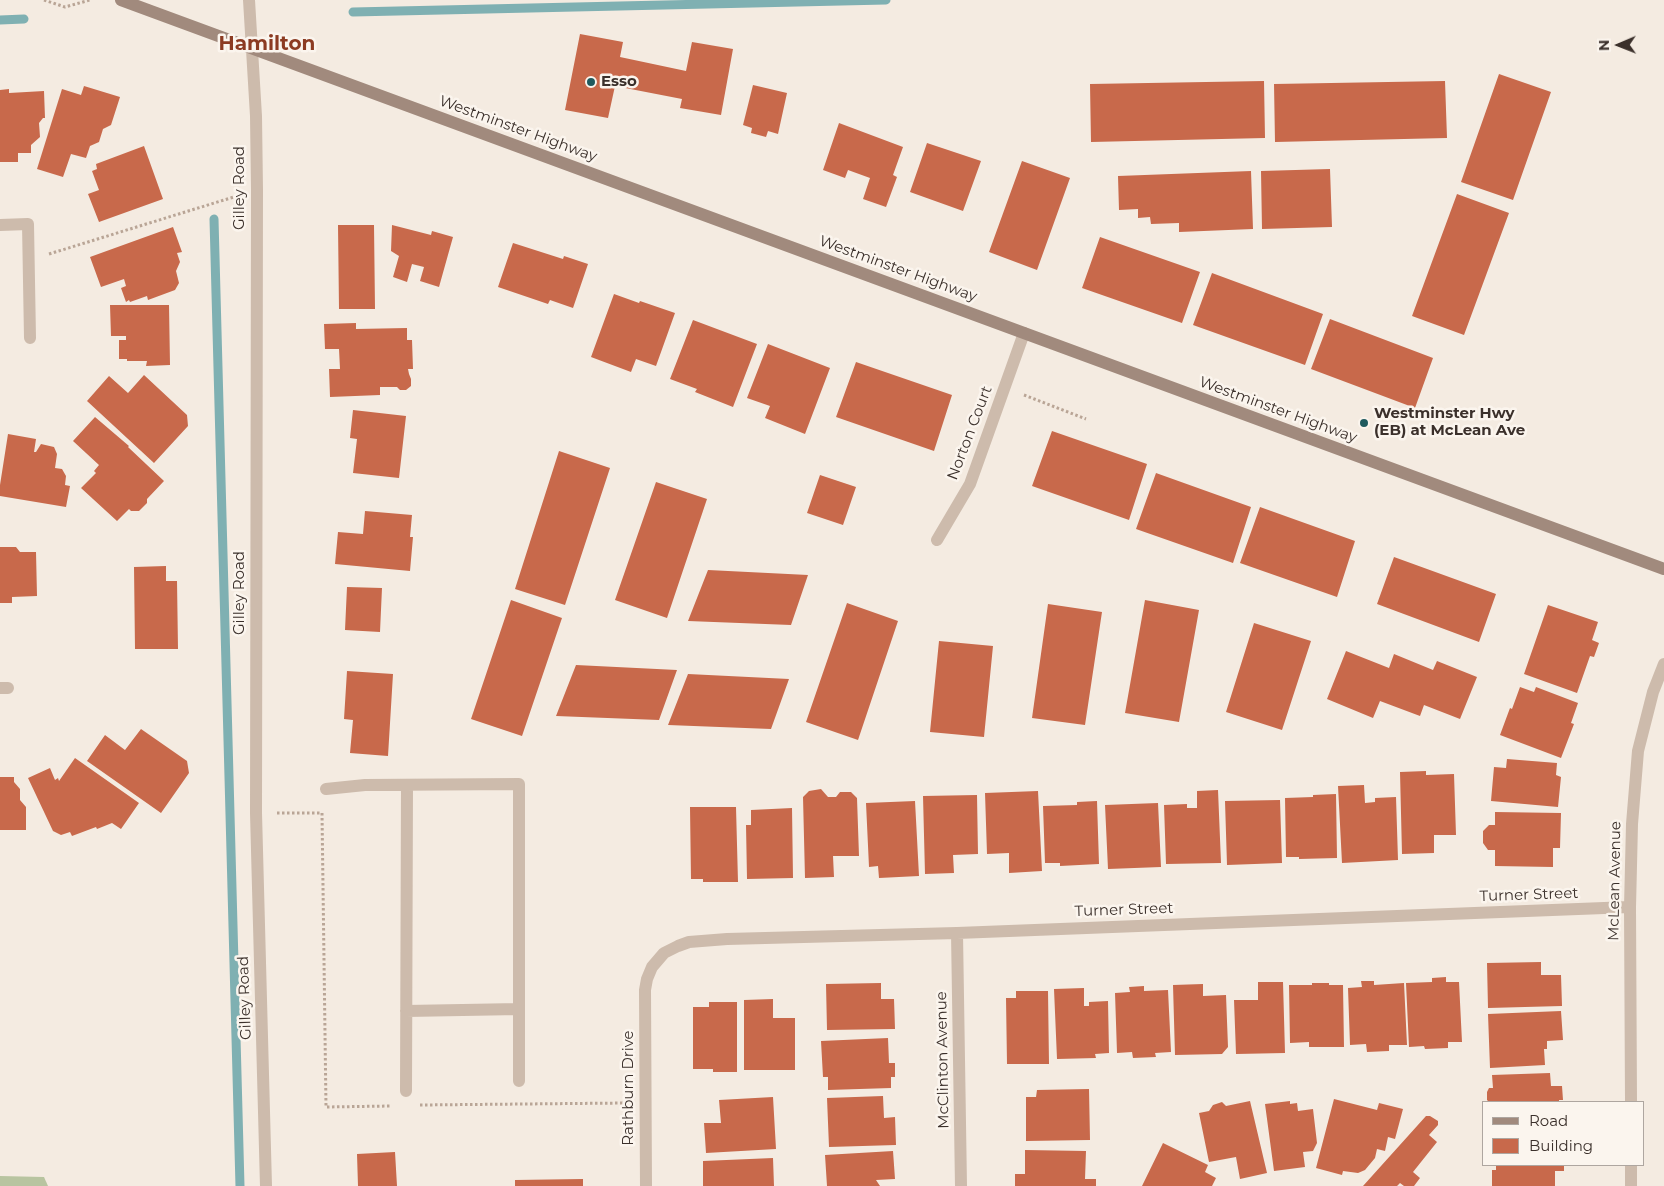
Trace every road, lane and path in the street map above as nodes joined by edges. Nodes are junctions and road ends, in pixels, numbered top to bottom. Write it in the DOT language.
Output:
graph roads {
  1 [pos="44,0"];
  2 [pos="90,0"];
  3 [pos="121,0"];
  4 [pos="250,0"];
  5 [pos="251,48"];
  6 [pos="257,190"];
  7 [pos="0,225"];
  8 [pos="29,260"];
  9 [pos="1024,333"];
  10 [pos="30,338"];
  11 [pos="1020,394"];
  12 [pos="1086,419"];
  13 [pos="937,540"];
  14 [pos="1664,569"];
  15 [pos="1664,664"];
  16 [pos="407,785"];
  17 [pos="326,789"];
  18 [pos="1630,907"];
  19 [pos="957,933"];
  20 [pos="645,990"];
  21 [pos="519,1009"];
  22 [pos="406,1011"];
  23 [pos="518,1081"];
  24 [pos="406,1091"];
  25 [pos="1631,1101"];
  26 [pos="1631,1166"];
  27 [pos="266,1186"];
  28 [pos="646,1186"];
  29 [pos="961,1186"];
  30 [pos="1631,1186"];
  1 -- 2 [label="path"];
  3 -- 5 [label="main road, Westminster Highway"];
  4 -- 5 [label="street, Gilley Road"];
  5 -- 6 [label="street, Gilley Road"];
  5 -- 9 [label="main road, Westminster Highway"];
  6 -- 8 [label="path"];
  6 -- 27 [label="street, Gilley Road"];
  7 -- 8 [label="street"];
  8 -- 10 [label="street"];
  9 -- 13 [label="street, Norton Court"];
  9 -- 14 [label="main road, Westminster Highway"];
  11 -- 12 [label="path"];
  15 -- 18 [label="street, McLean Avenue"];
  16 -- 17 [label="street"];
  16 -- 21 [label="street"];
  16 -- 22 [label="street"];
  18 -- 19 [label="street, Turner Street"];
  18 -- 25 [label="street, McLean Avenue"];
  19 -- 20 [label="street, Turner Street"];
  19 -- 29 [label="street, McClinton Avenue"];
  20 -- 28 [label="street, Rathburn Drive"];
  21 -- 22 [label="street"];
  21 -- 23 [label="street"];
  22 -- 24 [label="street"];
  26 -- 30 [label="street"];
}
